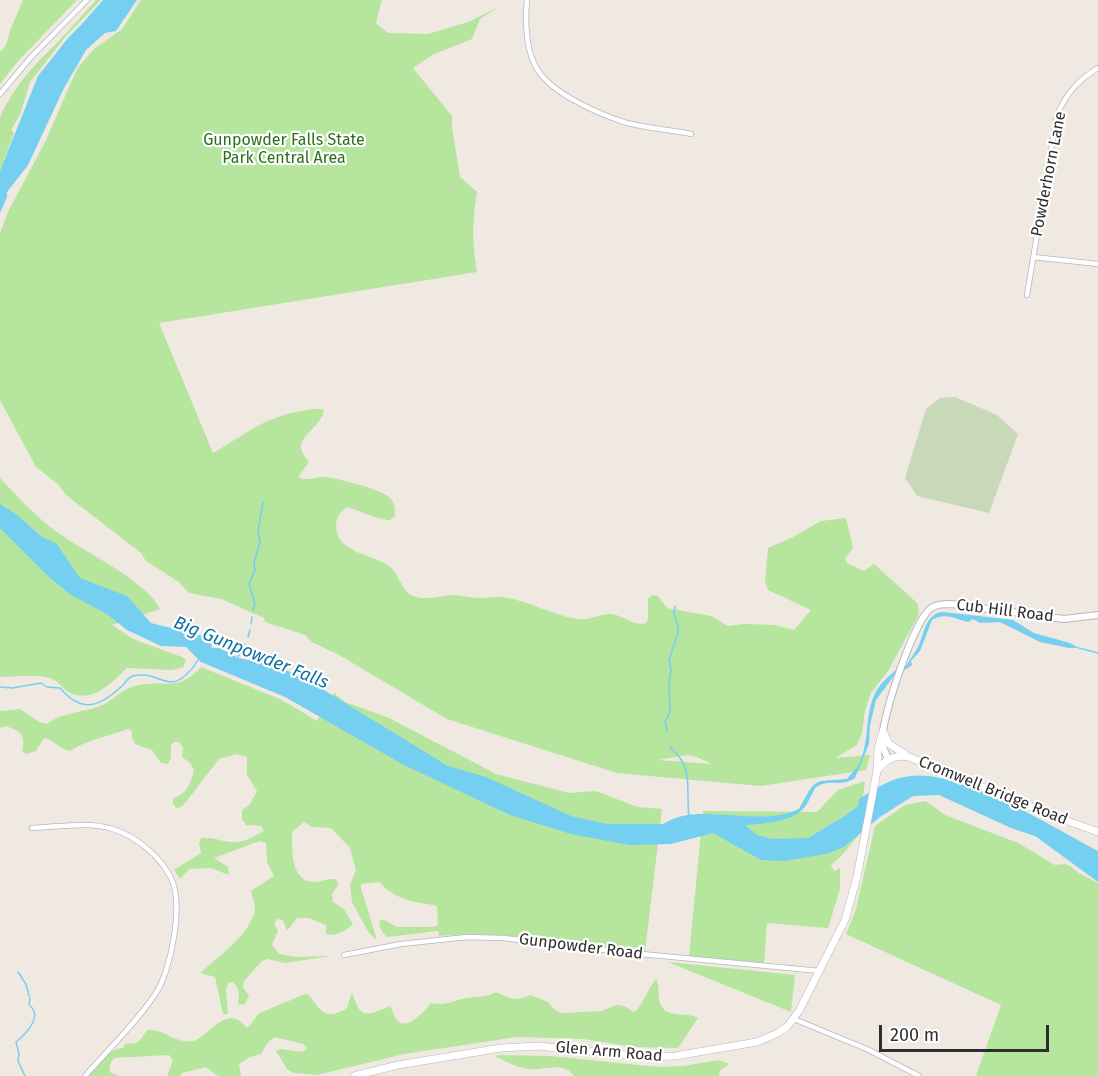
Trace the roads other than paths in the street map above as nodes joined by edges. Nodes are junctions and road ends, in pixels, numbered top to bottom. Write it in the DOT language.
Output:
graph roads {
  1 [pos="87,0"];
  2 [pos="527,0"];
  3 [pos="1098,68"];
  4 [pos="0,94"];
  5 [pos="691,134"];
  6 [pos="1033,257"];
  7 [pos="1098,264"];
  8 [pos="1027,295"];
  9 [pos="1098,615"];
  10 [pos="883,731"];
  11 [pos="909,757"];
  12 [pos="888,759"];
  13 [pos="876,775"];
  14 [pos="32,828"];
  15 [pos="1098,832"];
  16 [pos="344,955"];
  17 [pos="820,971"];
  18 [pos="794,1018"];
  19 [pos="84,1076"];
  20 [pos="354,1076"];
  21 [pos="919,1076"];
  1 -- 4 [label="street"];
  2 -- 5 [label="street"];
  3 -- 6 [label="street, Powderhorn Lane"];
  6 -- 7 [label="street"];
  6 -- 8 [label="street, Powderhorn Lane"];
  9 -- 10 [label="street, Cub Hill Road"];
  10 -- 11 [label="main road"];
  10 -- 12 [label="street, Cub Hill Road"];
  10 -- 13 [label="main road, Glen Arm Road"];
  11 -- 12 [label="main road, Cromwell Bridge Road"];
  11 -- 15 [label="main road, Cromwell Bridge Road"];
  12 -- 13 [label="main road"];
  13 -- 17 [label="main road, Glen Arm Road"];
  14 -- 19 [label="street"];
  16 -- 17 [label="street, Gunpowder Road"];
  17 -- 18 [label="main road, Glen Arm Road"];
  18 -- 20 [label="main road, Glen Arm Road"];
  18 -- 21 [label="street"];
}
